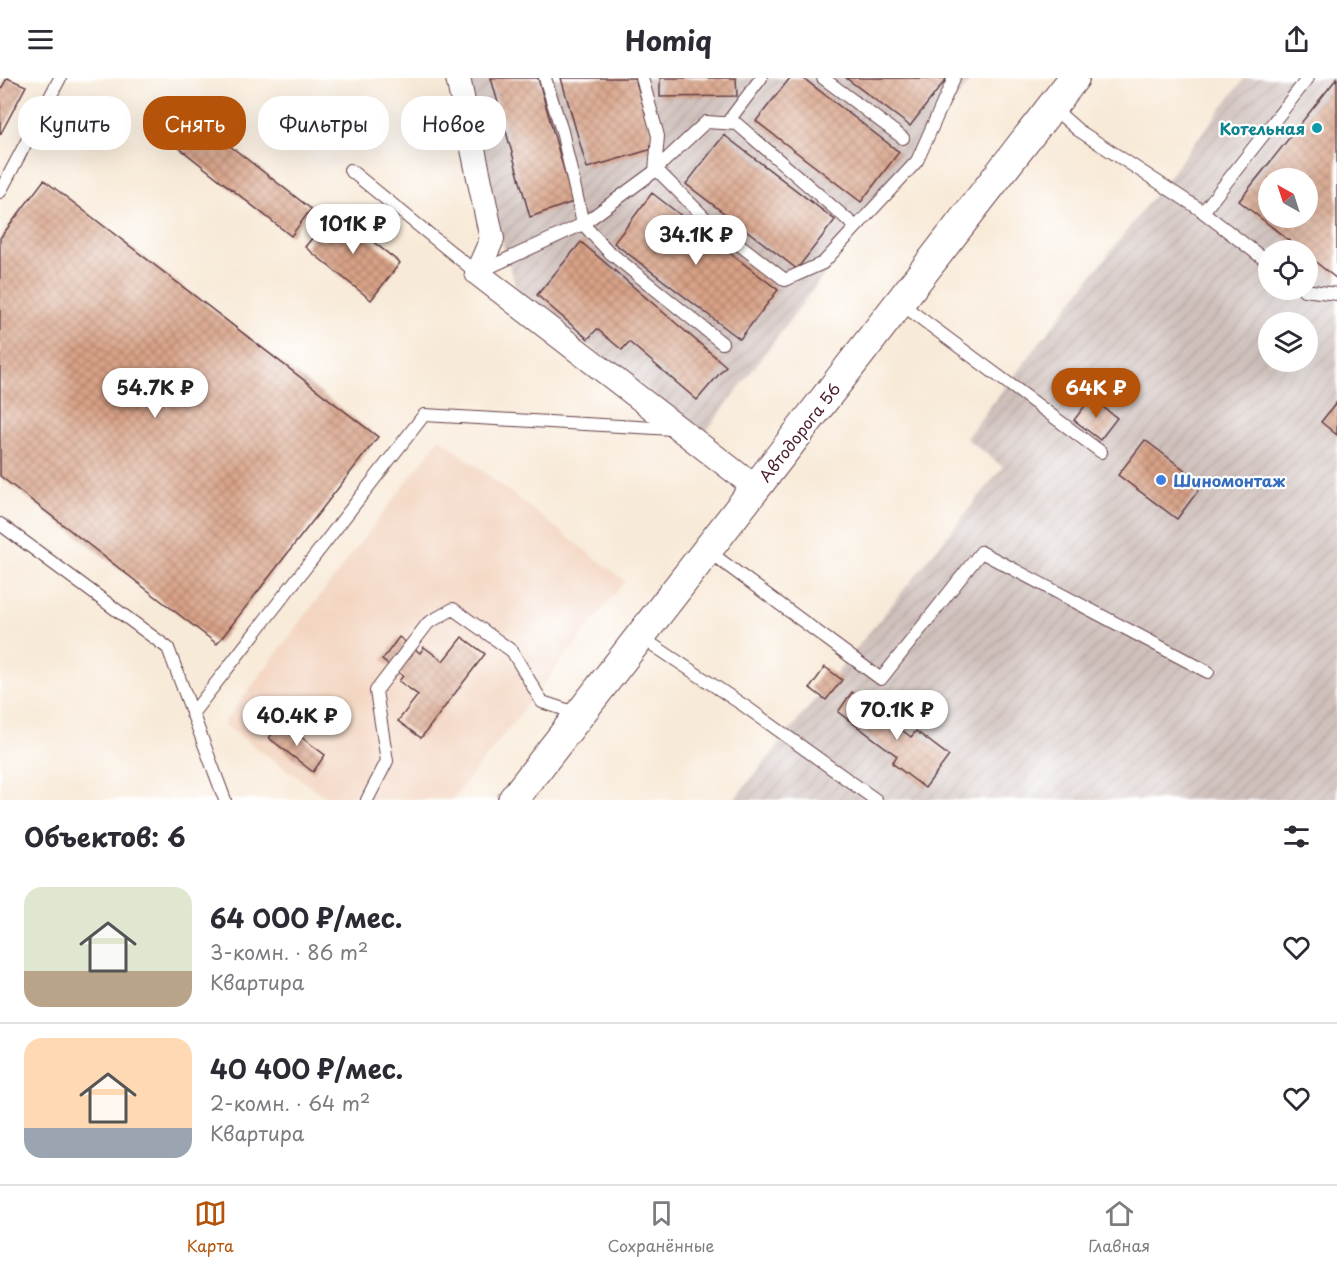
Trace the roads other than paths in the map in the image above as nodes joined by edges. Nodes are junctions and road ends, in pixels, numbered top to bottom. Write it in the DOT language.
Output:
graph roads {
  1 [pos="60,78"];
  2 [pos="458,78"];
  3 [pos="545,78"];
  4 [pos="642,78"];
  5 [pos="761,78"];
  6 [pos="823,78"];
  7 [pos="954,78"];
  8 [pos="1074,78"];
  9 [pos="1308,78"];
  10 [pos="1052,107"];
  11 [pos="727,123"];
  12 [pos="903,138"];
  13 [pos="656,169"];
  14 [pos="350,170"];
  15 [pos="0,192"];
  16 [pos="1204,212"];
  17 [pos="583,224"];
  18 [pos="856,227"];
  19 [pos="1258,254"];
  20 [pos="477,273"];
  21 [pos="1318,292"];
  22 [pos="1337,294"];
  23 [pos="900,303"];
  24 [pos="722,343"];
  25 [pos="679,429"];
  26 [pos="1101,452"];
  27 [pos="756,488"];
  28 [pos="0,524"];
  29 [pos="708,550"];
  30 [pos="640,637"];
  31 [pos="1208,672"];
  32 [pos="192,714"];
  33 [pos="581,714"];
  34 [pos="523,795"];
  35 [pos="225,800"];
  36 [pos="367,800"];
  37 [pos="876,800"];
  1 -- 15 [label="lane"];
  2 -- 20 [label="street"];
  3 -- 17 [label="lane"];
  4 -- 13 [label="lane"];
  5 -- 11 [label="lane"];
  6 -- 12 [label="lane"];
  7 -- 18 [label="lane"];
  8 -- 10 [label="street, Автодорога 56"];
  9 -- 16 [label="lane"];
  10 -- 16 [label="lane"];
  10 -- 23 [label="street, Автодорога 56"];
  11 -- 13 [label="lane"];
  11 -- 18 [label="lane"];
  13 -- 17 [label="lane"];
  13 -- 18 [label="lane"];
  14 -- 20 [label="lane"];
  16 -- 19 [label="lane"];
  17 -- 20 [label="lane"];
  17 -- 24 [label="lane"];
  20 -- 25 [label="street"];
  21 -- 22 [label="lane"];
  23 -- 26 [label="lane"];
  23 -- 27 [label="street, Автодорога 56"];
  25 -- 27 [label="street"];
  25 -- 32 [label="lane"];
  27 -- 29 [label="street, Автодорога 56"];
  28 -- 32 [label="lane"];
  29 -- 30 [label="street, Автодорога 56"];
  29 -- 31 [label="lane"];
  30 -- 33 [label="street, Автодорога 56"];
  30 -- 37 [label="lane"];
  32 -- 35 [label="lane"];
  33 -- 34 [label="street, Автодорога 56"];
  33 -- 36 [label="lane"];
}
